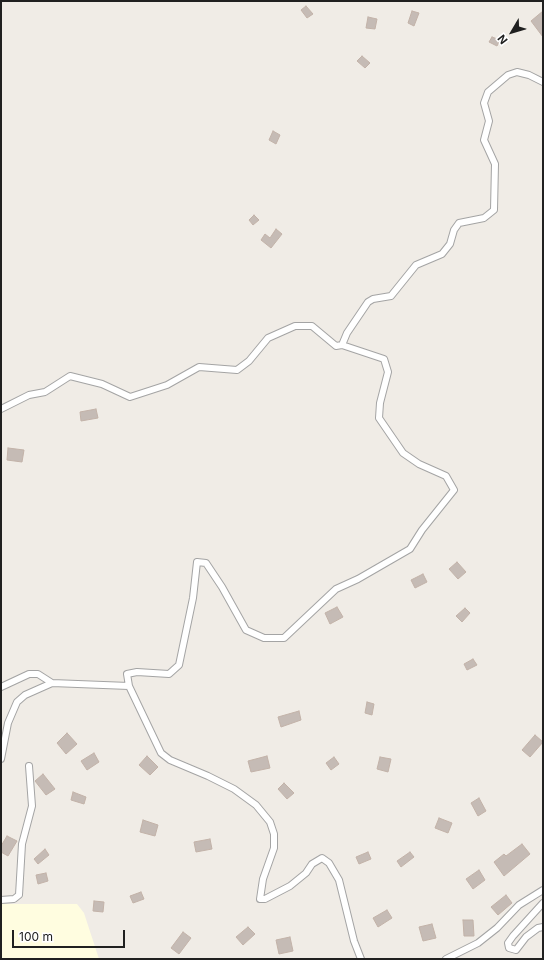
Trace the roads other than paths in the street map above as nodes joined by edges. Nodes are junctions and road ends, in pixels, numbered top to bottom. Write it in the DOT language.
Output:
graph roads {
  1 [pos="543,82"];
  2 [pos="342,345"];
  3 [pos="1,409"];
  4 [pos="52,683"];
  5 [pos="129,686"];
  6 [pos="1,687"];
  7 [pos="1,759"];
  8 [pos="29,766"];
  9 [pos="543,890"];
  10 [pos="1,900"];
  11 [pos="543,903"];
  12 [pos="543,927"];
  13 [pos="361,959"];
  14 [pos="446,959"];
  1 -- 2 [label="street"];
  2 -- 3 [label="street"];
  2 -- 5 [label="street"];
  4 -- 5 [label="street"];
  4 -- 6 [label="street"];
  4 -- 7 [label="street"];
  5 -- 13 [label="street"];
  8 -- 10 [label="street"];
  9 -- 14 [label="street"];
  11 -- 12 [label="street"];
}
